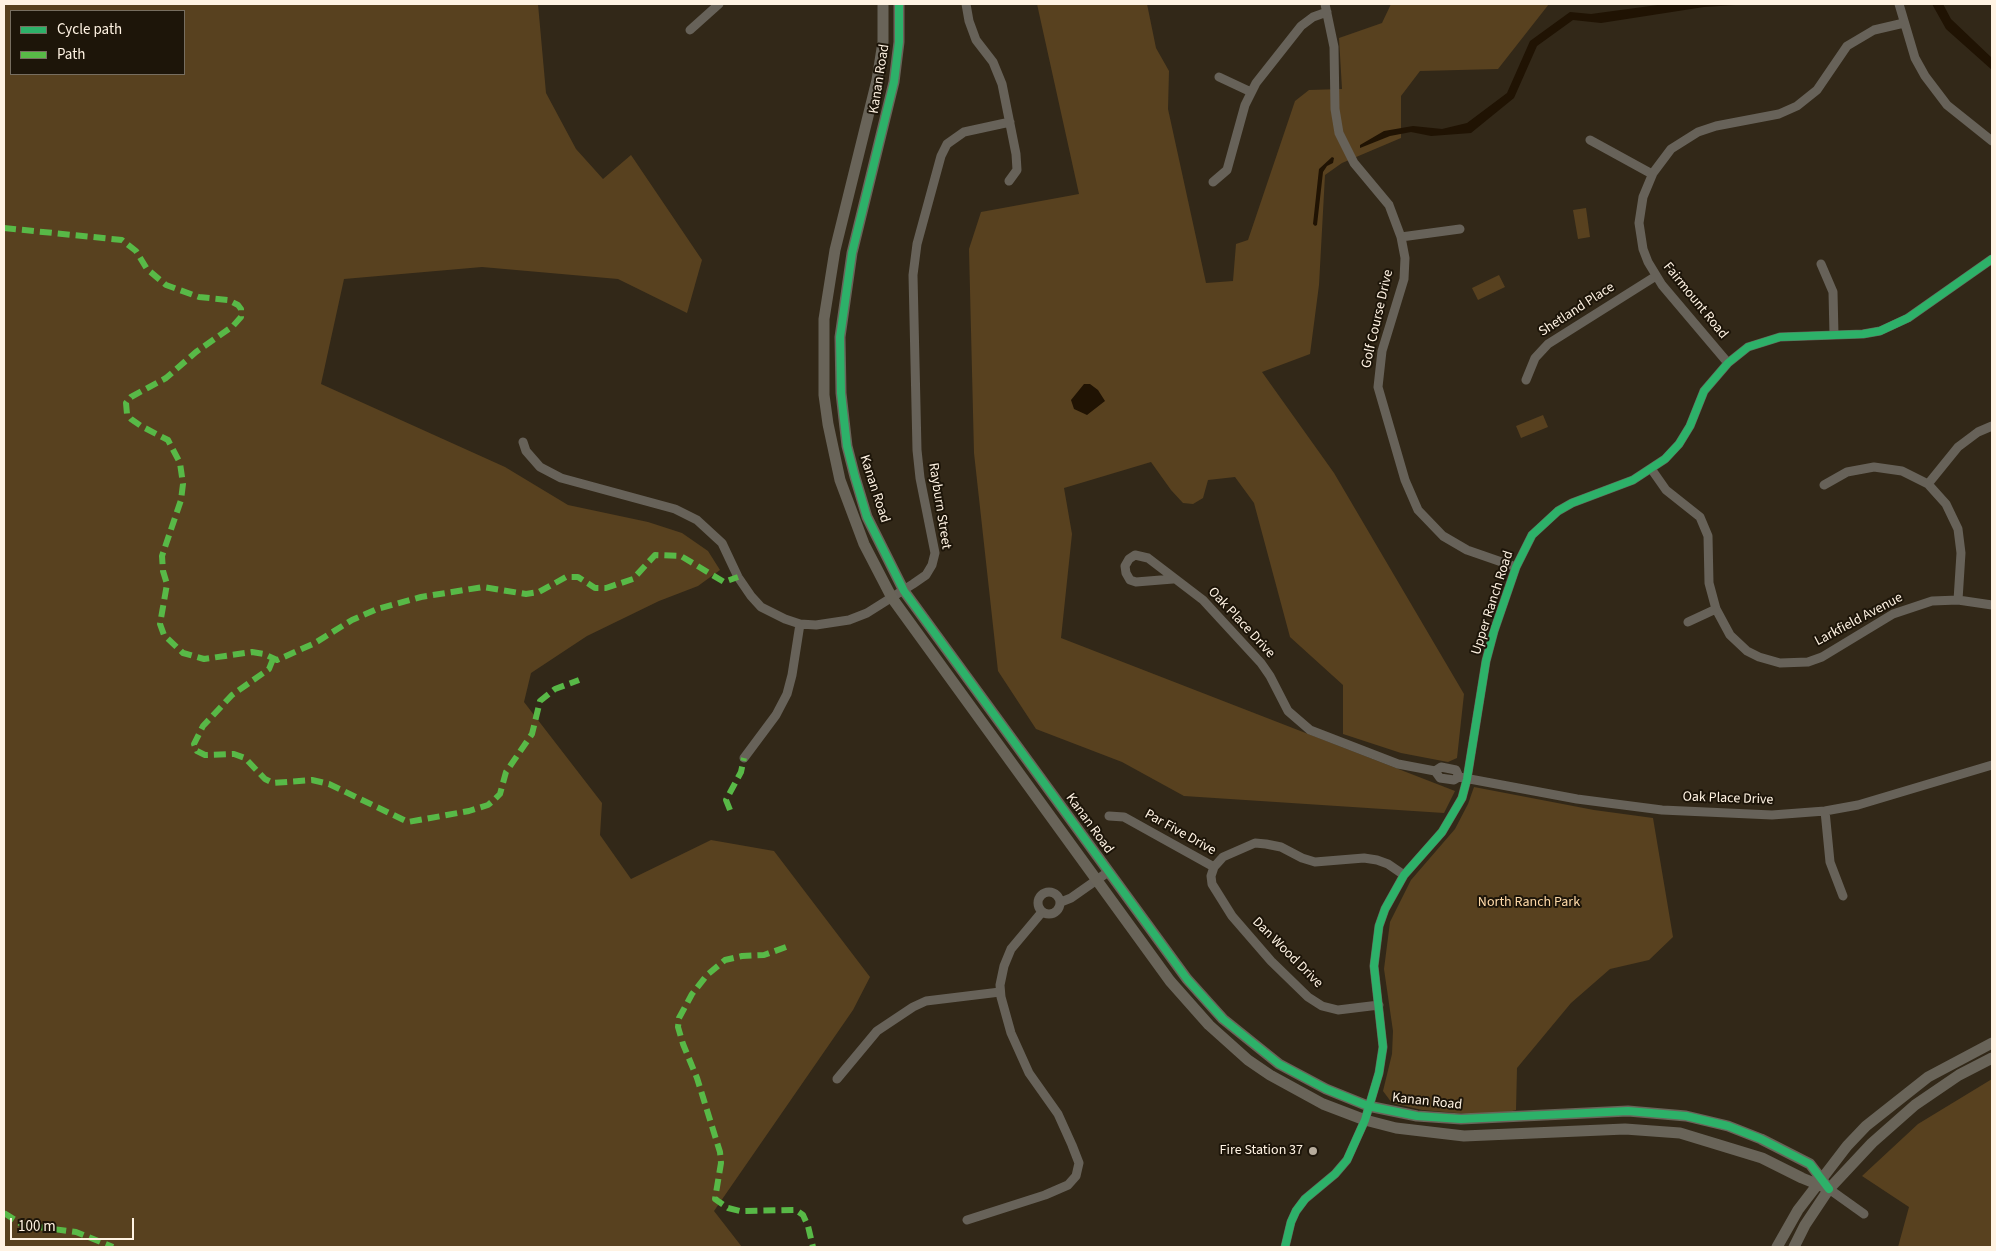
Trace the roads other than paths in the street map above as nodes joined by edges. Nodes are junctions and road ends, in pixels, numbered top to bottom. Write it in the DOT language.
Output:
graph roads {
  1 [pos="719,4"];
  2 [pos="883,4"];
  3 [pos="899,4"];
  4 [pos="966,4"];
  5 [pos="1899,4"];
  6 [pos="1326,8"];
  7 [pos="1904,23"];
  8 [pos="690,30"];
  9 [pos="1219,77"];
  10 [pos="1251,92"];
  11 [pos="1010,122"];
  12 [pos="1590,140"];
  13 [pos="1992,141"];
  14 [pos="1652,174"];
  15 [pos="1009,181"];
  16 [pos="1213,182"];
  17 [pos="1460,229"];
  18 [pos="1401,236"];
  19 [pos="1992,259"];
  20 [pos="1821,264"];
  21 [pos="1656,276"];
  22 [pos="1834,335"];
  23 [pos="1728,362"];
  24 [pos="1526,380"];
  25 [pos="1992,426"];
  26 [pos="523,442"];
  27 [pos="1652,470"];
  28 [pos="1928,484"];
  29 [pos="1824,485"];
  30 [pos="1516,567"];
  31 [pos="1173,579"];
  32 [pos="904,591"];
  33 [pos="892,598"];
  34 [pos="1958,600"];
  35 [pos="1992,605"];
  36 [pos="1716,610"];
  37 [pos="1688,622"];
  38 [pos="800,624"];
  39 [pos="744,758"];
  40 [pos="1992,765"];
  41 [pos="1463,778"];
  42 [pos="1825,811"];
  43 [pos="1109,816"];
  44 [pos="1214,868"];
  45 [pos="1108,872"];
  46 [pos="1404,875"];
  47 [pos="1097,880"];
  48 [pos="1843,896"];
  49 [pos="1060,902"];
  50 [pos="1042,912"];
  51 [pos="1000,992"];
  52 [pos="1379,1005"];
  53 [pos="1992,1043"];
  54 [pos="1992,1058"];
  55 [pos="837,1079"];
  56 [pos="1368,1106"];
  57 [pos="1365,1120"];
  58 [pos="1823,1184"];
  59 [pos="1864,1214"];
  60 [pos="967,1220"];
  61 [pos="1285,1247"];
  62 [pos="1777,1247"];
  63 [pos="1794,1247"];
  1 -- 8 [label="street"];
  2 -- 33 [label="main road, Kanan Road"];
  3 -- 32 [label="main road, Kanan Road"];
  4 -- 11 [label="street"];
  5 -- 7 [label="street"];
  6 -- 10 [label="street"];
  6 -- 18 [label="street, Golf Course Drive"];
  7 -- 13 [label="street"];
  7 -- 14 [label="street, Fairmount Road"];
  9 -- 10 [label="street"];
  10 -- 16 [label="street"];
  11 -- 15 [label="street"];
  11 -- 32 [label="street, Rayburn Street"];
  12 -- 14 [label="street"];
  14 -- 21 [label="street, Fairmount Road"];
  17 -- 18 [label="street"];
  18 -- 30 [label="street, Golf Course Drive"];
  19 -- 22 [label="street, Upper Ranch Road"];
  20 -- 22 [label="street"];
  21 -- 23 [label="street, Fairmount Road"];
  21 -- 24 [label="street, Shetland Place"];
  22 -- 23 [label="street, Upper Ranch Road"];
  23 -- 27 [label="street, Upper Ranch Road"];
  25 -- 28 [label="street"];
  26 -- 38 [label="street, Rayburn Street"];
  27 -- 30 [label="street, Upper Ranch Road"];
  27 -- 36 [label="street, Larkfield Avenue"];
  28 -- 29 [label="street"];
  28 -- 34 [label="street"];
  30 -- 41 [label="street, Upper Ranch Road"];
  31 -- 31 [label="street, Oak Place Drive"];
  31 -- 41 [label="street, Oak Place Drive"];
  32 -- 33 [label="street, Rayburn Street"];
  32 -- 45 [label="main road, Kanan Road"];
  33 -- 38 [label="street, Rayburn Street"];
  33 -- 47 [label="main road, Kanan Road"];
  34 -- 35 [label="street, Larkfield Avenue"];
  34 -- 36 [label="street, Larkfield Avenue"];
  36 -- 37 [label="street"];
  38 -- 39 [label="street"];
  40 -- 42 [label="street, Oak Place Drive"];
  41 -- 42 [label="street, Oak Place Drive"];
  41 -- 46 [label="street, Upper Ranch Road"];
  42 -- 48 [label="street"];
  43 -- 44 [label="street, Par Five Drive"];
  44 -- 46 [label="street, Par Five Drive"];
  44 -- 52 [label="street, Dan Wood Drive"];
  45 -- 47 [label="street"];
  45 -- 56 [label="main road, Kanan Road"];
  46 -- 52 [label="street, Upper Ranch Road"];
  47 -- 49 [label="street"];
  47 -- 57 [label="main road, Kanan Road"];
  49 -- 50 [label="street"];
  49 -- 50 [label="street"];
  50 -- 51 [label="street"];
  51 -- 55 [label="street"];
  51 -- 60 [label="street"];
  52 -- 56 [label="street, Upper Ranch Road"];
  53 -- 58 [label="main road"];
  54 -- 58 [label="main road"];
  56 -- 57 [label="street, Upper Ranch Road"];
  56 -- 58 [label="main road, Kanan Road"];
  57 -- 58 [label="main road, Kanan Road"];
  57 -- 61 [label="street, Upper Ranch Road"];
  58 -- 59 [label="street"];
  58 -- 62 [label="main road"];
  58 -- 63 [label="main road"];
}
